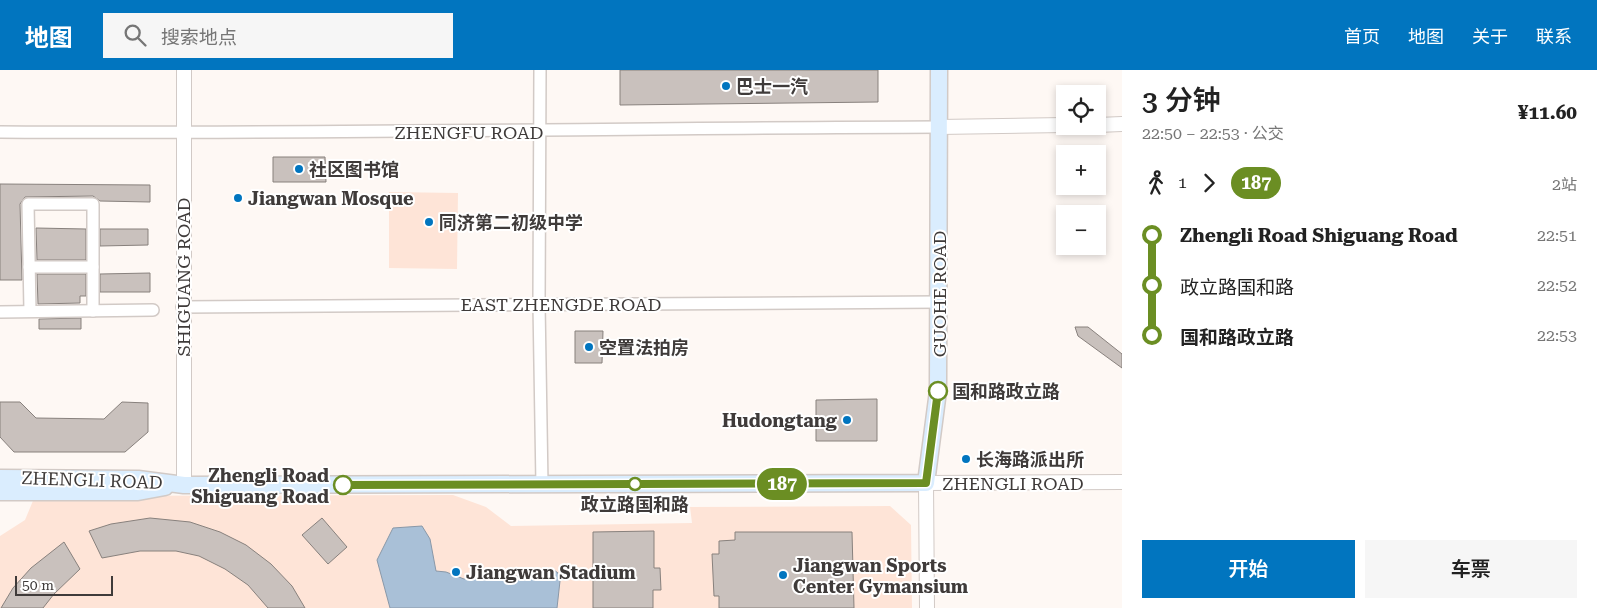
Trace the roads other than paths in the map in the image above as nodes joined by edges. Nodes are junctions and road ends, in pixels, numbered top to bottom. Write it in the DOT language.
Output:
graph roads {
  1 [pos="184,70"];
  2 [pos="540,70"];
  3 [pos="939,70"];
  4 [pos="1106,124"];
  5 [pos="1122,124"];
  6 [pos="1056,125"];
  7 [pos="939,126"];
  8 [pos="0,132"];
  9 [pos="540,132"];
  10 [pos="185,133"];
  11 [pos="29,266"];
  12 [pos="93,266"];
  13 [pos="939,302"];
  14 [pos="539,304"];
  15 [pos="182,307"];
  16 [pos="93,310"];
  17 [pos="152,310"];
  18 [pos="30,311"];
  19 [pos="0,312"];
  20 [pos="0,478"];
  21 [pos="1122,482"];
  22 [pos="926,483"];
  23 [pos="184,485"];
  24 [pos="542,485"];
  25 [pos="0,492"];
  26 [pos="927,608"];
  1 -- 10 [label="street, SHIGUANG ROAD"];
  2 -- 9 [label="street"];
  3 -- 7 [label="main road, GUOHE ROAD"];
  4 -- 5 [label="street"];
  6 -- 7 [label="street"];
  7 -- 9 [label="street, ZHENGFU ROAD"];
  7 -- 13 [label="main road, GUOHE ROAD"];
  8 -- 10 [label="street, ZHENGFU ROAD"];
  9 -- 10 [label="street, ZHENGFU ROAD"];
  9 -- 14 [label="street"];
  10 -- 15 [label="street, SHIGUANG ROAD"];
  11 -- 12 [label="street"];
  11 -- 12 [label="street"];
  11 -- 18 [label="street"];
  12 -- 16 [label="street"];
  13 -- 14 [label="street, EAST ZHENGDE ROAD"];
  13 -- 22 [label="main road, GUOHE ROAD"];
  14 -- 15 [label="street, EAST ZHENGDE ROAD"];
  14 -- 24 [label="street"];
  15 -- 23 [label="street, SHIGUANG ROAD"];
  16 -- 17 [label="street"];
  16 -- 18 [label="street"];
  18 -- 19 [label="street"];
  20 -- 23 [label="main road, ZHENGLI ROAD"];
  21 -- 22 [label="street, ZHENGLI ROAD"];
  22 -- 24 [label="main road, ZHENGLI ROAD"];
  22 -- 26 [label="street, GUOHE ROAD"];
  23 -- 24 [label="main road, ZHENGLI ROAD"];
  23 -- 25 [label="main road, ZHENGLI ROAD"];
}
